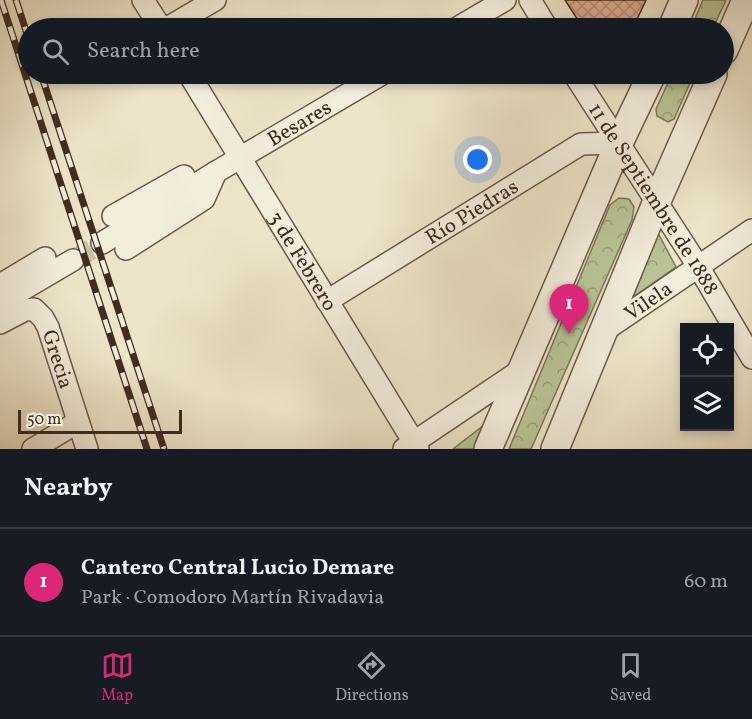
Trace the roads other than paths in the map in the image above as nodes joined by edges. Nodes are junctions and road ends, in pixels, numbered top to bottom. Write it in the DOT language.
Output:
graph roads {
  1 [pos="143,0"];
  2 [pos="214,0"];
  3 [pos="505,0"];
  4 [pos="530,0"];
  5 [pos="684,0"];
  6 [pos="746,0"];
  7 [pos="155,18"];
  8 [pos="184,18"];
  9 [pos="474,18"];
  10 [pos="541,18"];
  11 [pos="676,18"];
  12 [pos="734,26"];
  13 [pos="195,84"];
  14 [pos="365,84"];
  15 [pos="581,84"];
  16 [pos="647,84"];
  17 [pos="709,84"];
  18 [pos="620,143"];
  19 [pos="242,157"];
  20 [pos="216,172"];
  21 [pos="657,201"];
  22 [pos="113,216"];
  23 [pos="752,230"];
  24 [pos="102,243"];
  25 [pos="126,249"];
  26 [pos="45,258"];
  27 [pos="73,260"];
  28 [pos="698,266"];
  29 [pos="0,285"];
  30 [pos="327,301"];
  31 [pos="0,303"];
  32 [pos="0,322"];
  33 [pos="604,330"];
  34 [pos="752,358"];
  35 [pos="521,370"];
  36 [pos="78,422"];
  37 [pos="412,447"];
  38 [pos="33,449"];
  39 [pos="87,449"];
  40 [pos="488,449"];
  41 [pos="555,449"];
  1 -- 7 [label="street"];
  2 -- 8 [label="street"];
  3 -- 9 [label="street"];
  4 -- 10 [label="street"];
  5 -- 11 [label="street"];
  6 -- 12 [label="street"];
  13 -- 19 [label="street, 3 de Febrero"];
  14 -- 19 [label="street, Besares"];
  15 -- 18 [label="street, 11 de Septiembre de 1888"];
  16 -- 18 [label="street"];
  17 -- 21 [label="street"];
  18 -- 21 [label="street, 11 de Septiembre de 1888"];
  18 -- 30 [label="street, Río Piedras"];
  18 -- 35 [label="street"];
  19 -- 20 [label="street, Besares"];
  19 -- 30 [label="street, 3 de Febrero"];
  20 -- 22 [label="street, Besares"];
  20 -- 24 [label="street, Besares"];
  20 -- 25 [label="street"];
  21 -- 28 [label="street, 11 de Septiembre de 1888"];
  21 -- 33 [label="street"];
  23 -- 28 [label="street, Vilela"];
  26 -- 29 [label="street"];
  27 -- 31 [label="street"];
  28 -- 33 [label="street, Vilela"];
  28 -- 34 [label="street, 11 de Septiembre de 1888"];
  30 -- 37 [label="street, 3 de Febrero"];
  32 -- 36 [label="street, Grecia"];
  33 -- 41 [label="street"];
  35 -- 37 [label="street"];
  35 -- 40 [label="street"];
  36 -- 38 [label="street"];
  36 -- 39 [label="street, Grecia"];
}
